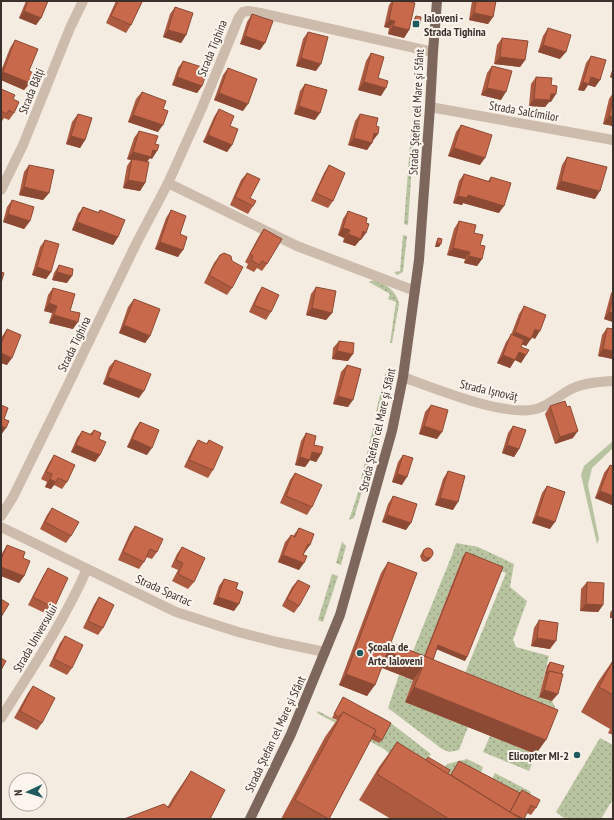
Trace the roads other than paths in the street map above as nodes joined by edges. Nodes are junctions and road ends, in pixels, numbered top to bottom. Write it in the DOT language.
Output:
graph roads {
  1 [pos="82,1"];
  2 [pos="437,1"];
  3 [pos="433,52"];
  4 [pos="430,107"];
  5 [pos="613,140"];
  6 [pos="168,183"];
  7 [pos="1,190"];
  8 [pos="415,291"];
  9 [pos="403,377"];
  10 [pos="613,380"];
  11 [pos="1,516"];
  12 [pos="1,527"];
  13 [pos="87,569"];
  14 [pos="325,652"];
  15 [pos="1,718"];
  16 [pos="250,819"];
  1 -- 7 [label="street, Strada Bălți"];
  2 -- 3 [label="main road, Strada Ștefan cel Mare și Sfânt"];
  3 -- 4 [label="main road, Strada Ștefan cel Mare și Sfânt"];
  3 -- 6 [label="street, Strada Tighina"];
  4 -- 5 [label="street, Strada Salcîmilor"];
  4 -- 8 [label="main road, Strada Ștefan cel Mare și Sfânt"];
  6 -- 8 [label="street"];
  6 -- 11 [label="street, Strada Tighina"];
  8 -- 9 [label="main road, Strada Ștefan cel Mare și Sfânt"];
  9 -- 10 [label="street, Strada Ișnovăț"];
  9 -- 14 [label="main road, Strada Ștefan cel Mare și Sfânt"];
  12 -- 13 [label="street, Strada Spartac"];
  13 -- 14 [label="street, Strada Spartac"];
  13 -- 15 [label="street, Strada Universului"];
  14 -- 16 [label="main road, Strada Ștefan cel Mare și Sfânt"];
}
